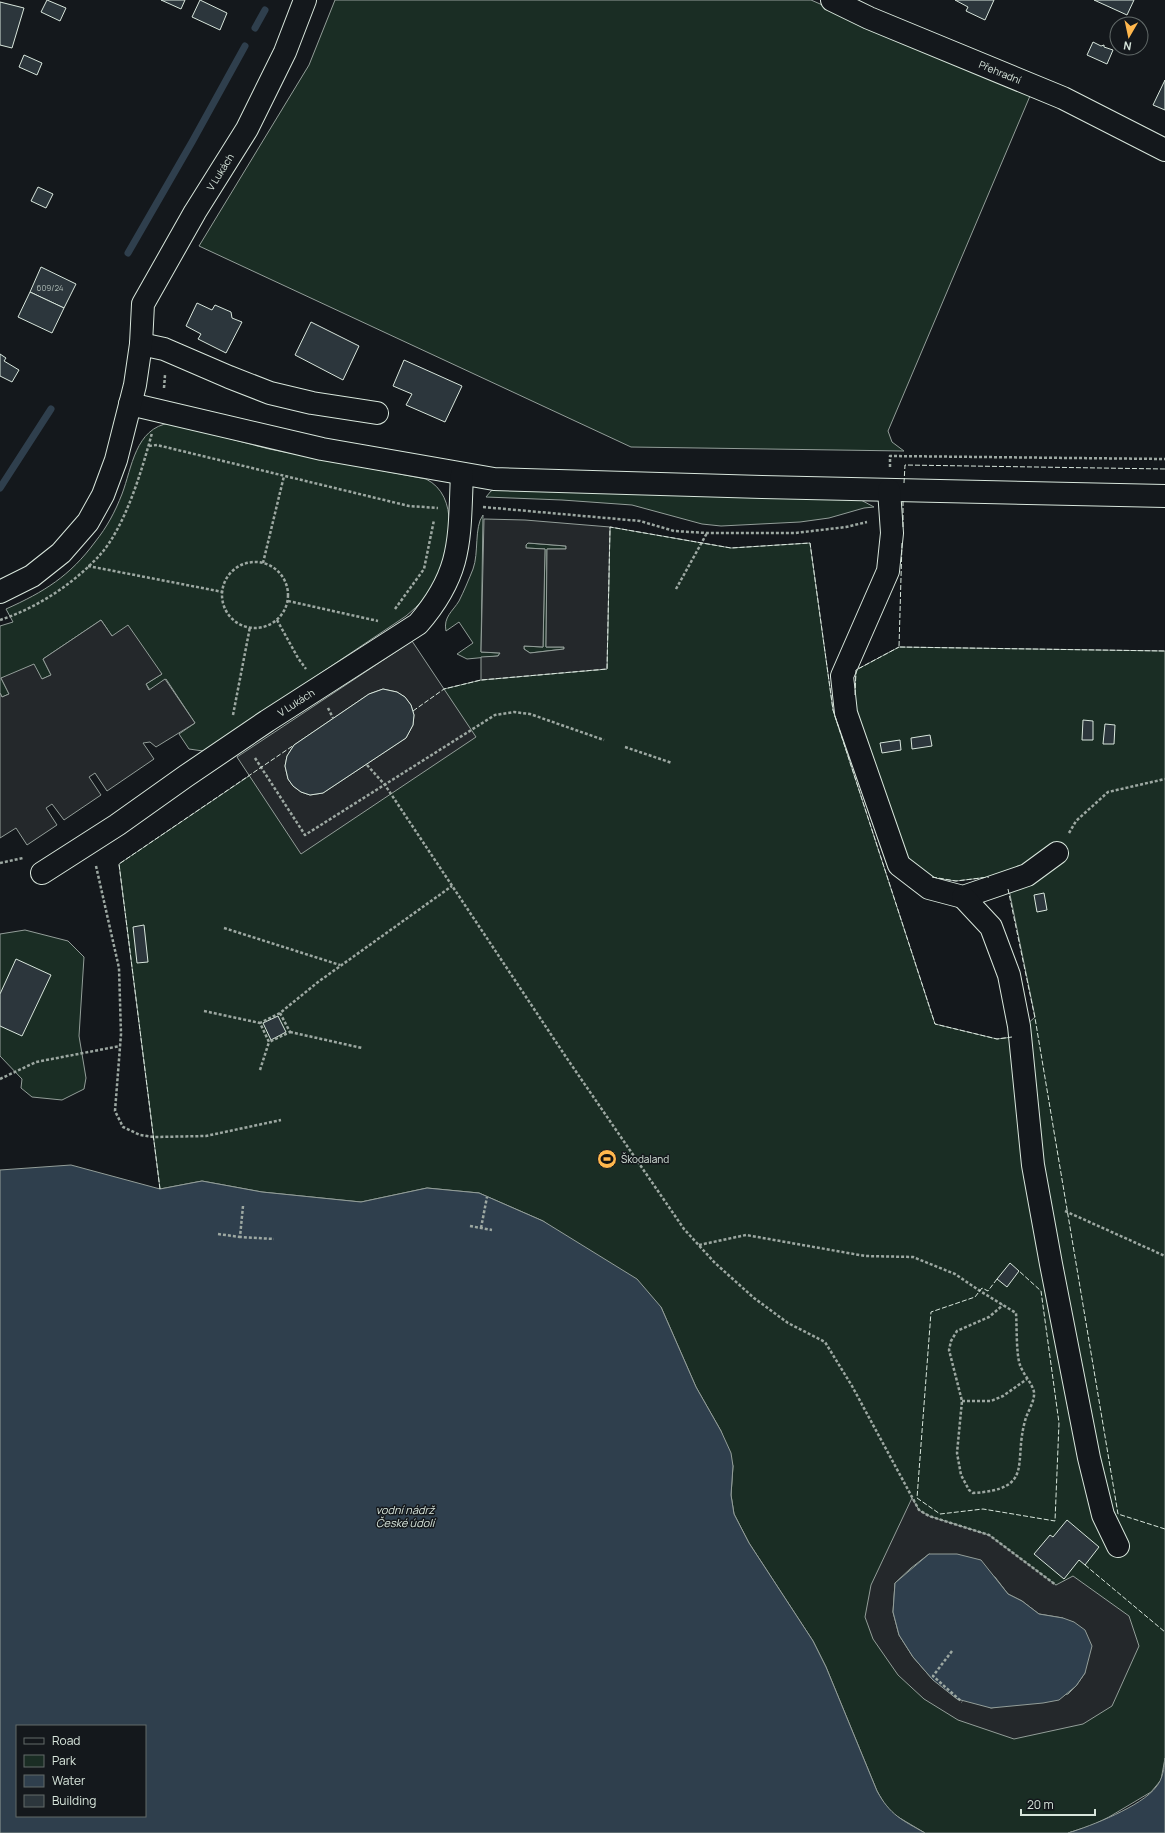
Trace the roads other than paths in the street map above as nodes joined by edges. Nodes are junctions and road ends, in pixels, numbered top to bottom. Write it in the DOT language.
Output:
graph roads {
  1 [pos="305,0"];
  2 [pos="832,0"];
  3 [pos="1165,150"];
  4 [pos="141,344"];
  5 [pos="130,404"];
  6 [pos="377,413"];
  7 [pos="462,474"];
  8 [pos="889,490"];
  9 [pos="1165,496"];
  10 [pos="0,592"];
  11 [pos="1057,853"];
  12 [pos="36,865"];
  13 [pos="963,897"];
  14 [pos="1118,1546"];
  1 -- 4 [label="street, V Lukách"];
  2 -- 3 [label="street, Přehradní"];
  4 -- 5 [label="street, V Lukách"];
  4 -- 6 [label="street"];
  5 -- 7 [label="street"];
  5 -- 10 [label="street, V Lukách"];
  7 -- 8 [label="street"];
  7 -- 12 [label="street, V Lukách"];
  8 -- 9 [label="street"];
  8 -- 13 [label="street"];
  11 -- 13 [label="street"];
  13 -- 14 [label="street"];
}
